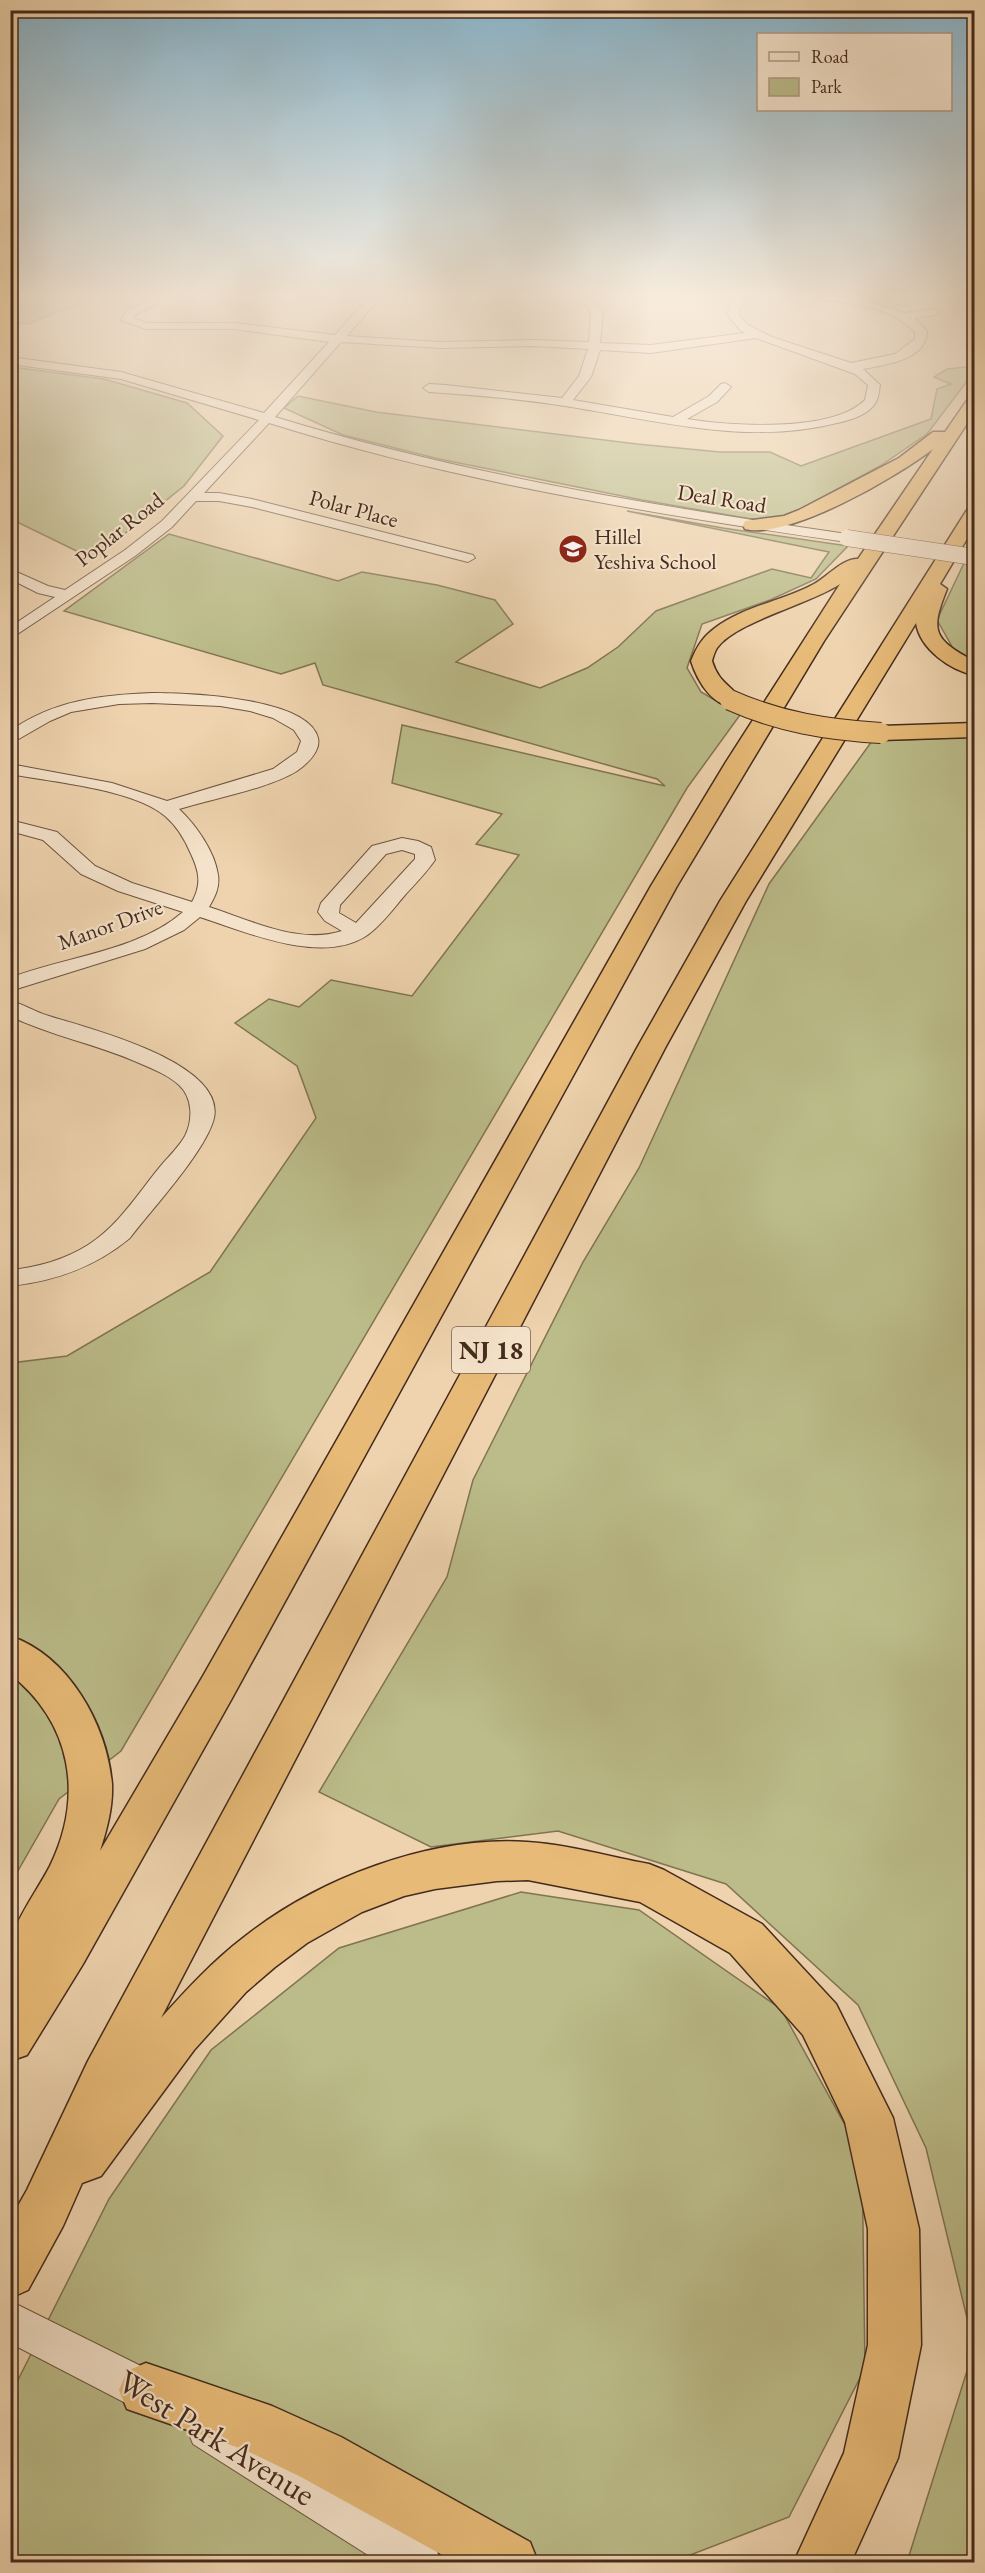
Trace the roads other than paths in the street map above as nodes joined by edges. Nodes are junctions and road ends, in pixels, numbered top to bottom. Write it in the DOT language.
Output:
graph roads {
  1 [pos="223,416"];
  2 [pos="245,416"];
  3 [pos="268,416"];
  4 [pos="646,416"];
  5 [pos="684,416"];
  6 [pos="845,416"];
  7 [pos="964,416"];
  8 [pos="962,419"];
  9 [pos="675,421"];
  10 [pos="262,423"];
  11 [pos="240,430"];
  12 [pos="194,497"];
  13 [pos="975,513"];
  14 [pos="752,525"];
  15 [pos="858,546"];
  16 [pos="468,558"];
  17 [pos="959,561"];
  18 [pos="10,573"];
  19 [pos="68,595"];
  20 [pos="10,634"];
  21 [pos="975,669"];
  22 [pos="975,730"];
  23 [pos="10,739"];
  24 [pos="10,769"];
  25 [pos="165,807"];
  26 [pos="10,825"];
  27 [pos="195,909"];
  28 [pos="358,932"];
  29 [pos="10,985"];
  30 [pos="10,1007"];
  31 [pos="10,1278"];
  32 [pos="10,1652"];
  33 [pos="10,1990"];
  34 [pos="10,2039"];
  35 [pos="45,2208"];
  36 [pos="10,2272"];
  37 [pos="10,2321"];
  38 [pos="146,2390"];
  39 [pos="419,2562"];
  40 [pos="510,2562"];
  41 [pos="822,2562"];
  1 -- 11 [label="street"];
  2 -- 10 [label="street"];
  3 -- 10 [label="street, Poplar Road"];
  4 -- 9 [label="street"];
  5 -- 9 [label="street"];
  6 -- 9 [label="street"];
  7 -- 8 [label="highway, NJ 18"];
  8 -- 14 [label="highway"];
  8 -- 15 [label="highway, NJ 18"];
  10 -- 11 [label="street, Poplar Road"];
  10 -- 14 [label="street, Deal Road"];
  11 -- 12 [label="street, Poplar Road"];
  12 -- 16 [label="street, Polar Place"];
  12 -- 19 [label="street, Poplar Road"];
  13 -- 17 [label="highway, NJ 18"];
  14 -- 15 [label="street, Deal Road"];
  15 -- 17 [label="street, Deal Road, bridge"];
  15 -- 22 [label="highway, bridge"];
  15 -- 34 [label="highway, NJ 18"];
  17 -- 21 [label="highway"];
  17 -- 35 [label="highway, NJ 18"];
  18 -- 19 [label="street"];
  19 -- 20 [label="street, Poplar Road"];
  23 -- 25 [label="street"];
  24 -- 25 [label="street, Manor Drive"];
  25 -- 27 [label="street, Manor Drive"];
  26 -- 27 [label="street"];
  27 -- 28 [label="street"];
  27 -- 29 [label="street, Manor Drive"];
  28 -- 28 [label="street"];
  30 -- 31 [label="street"];
  32 -- 33 [label="highway"];
  35 -- 36 [label="highway, NJ 18"];
  35 -- 41 [label="highway"];
  37 -- 38 [label="street, West Park Avenue"];
  38 -- 39 [label="street, West Park Avenue"];
  38 -- 40 [label="highway"];
}
